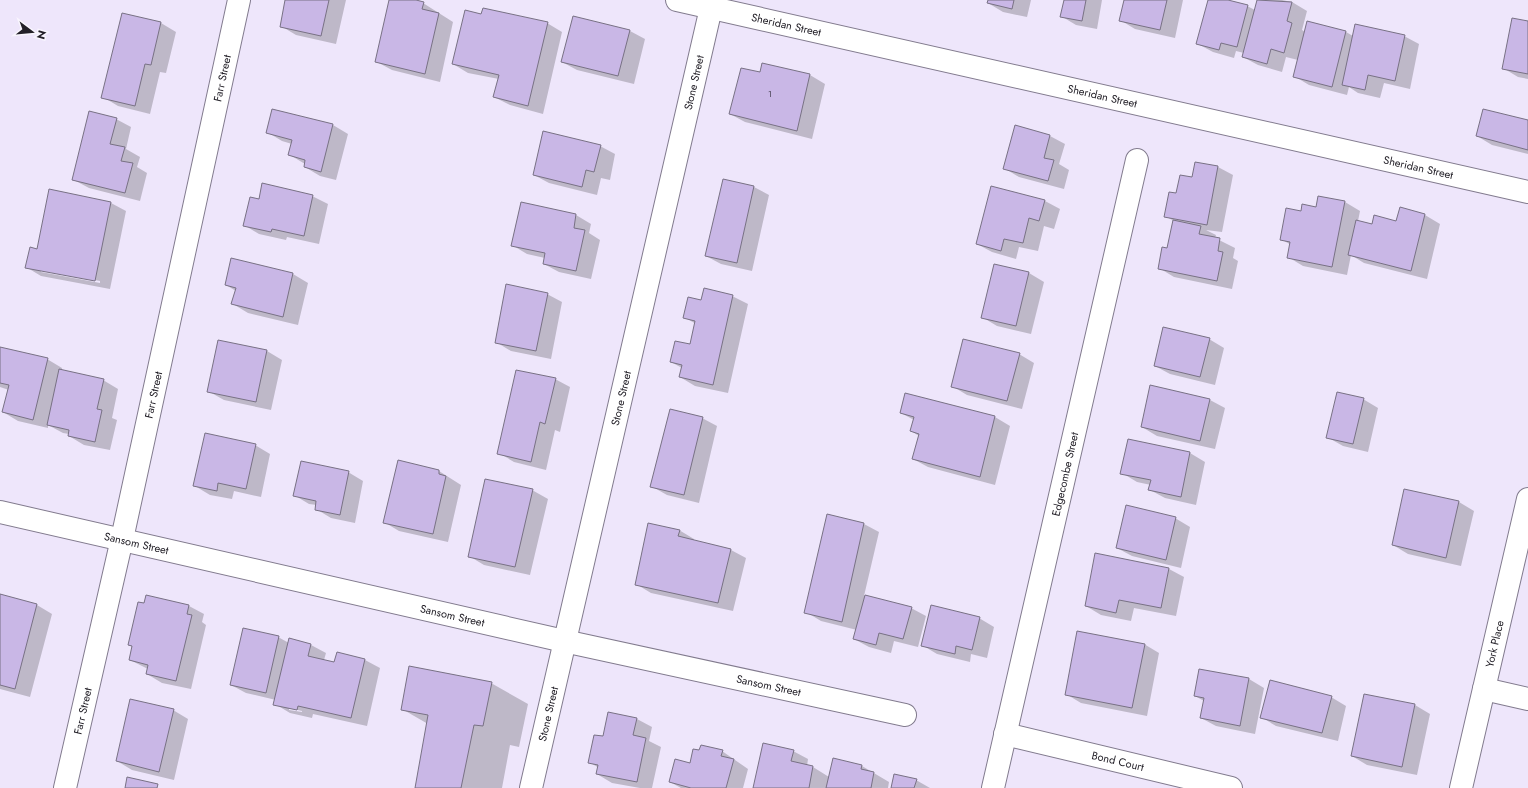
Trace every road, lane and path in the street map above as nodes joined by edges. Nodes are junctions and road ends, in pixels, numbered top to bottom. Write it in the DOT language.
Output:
graph roads {
  1 [pos="239,0"];
  2 [pos="678,0"];
  3 [pos="711,8"];
  4 [pos="1137,160"];
  5 [pos="1528,192"];
  6 [pos="1528,499"];
  7 [pos="0,512"];
  8 [pos="122,539"];
  9 [pos="564,641"];
  10 [pos="1484,689"];
  11 [pos="1528,699"];
  12 [pos="906,715"];
  13 [pos="1005,734"];
  14 [pos="65,788"];
  15 [pos="531,788"];
  16 [pos="992,788"];
  17 [pos="1232,788"];
  18 [pos="1461,788"];
  1 -- 8 [label="street, Farr Street"];
  2 -- 3 [label="street, Sheridan Street"];
  3 -- 5 [label="street, Sheridan Street"];
  3 -- 9 [label="street, Stone Street"];
  4 -- 13 [label="street, Edgecombe Street"];
  6 -- 10 [label="street, York Place"];
  7 -- 8 [label="street, Sansom Street"];
  8 -- 9 [label="street, Sansom Street"];
  8 -- 14 [label="street, Farr Street"];
  9 -- 12 [label="street, Sansom Street"];
  9 -- 15 [label="street, Stone Street"];
  10 -- 11 [label="street"];
  10 -- 18 [label="street, York Place"];
  13 -- 16 [label="street, Edgecombe Street"];
  13 -- 17 [label="street, Bond Court"];
}
